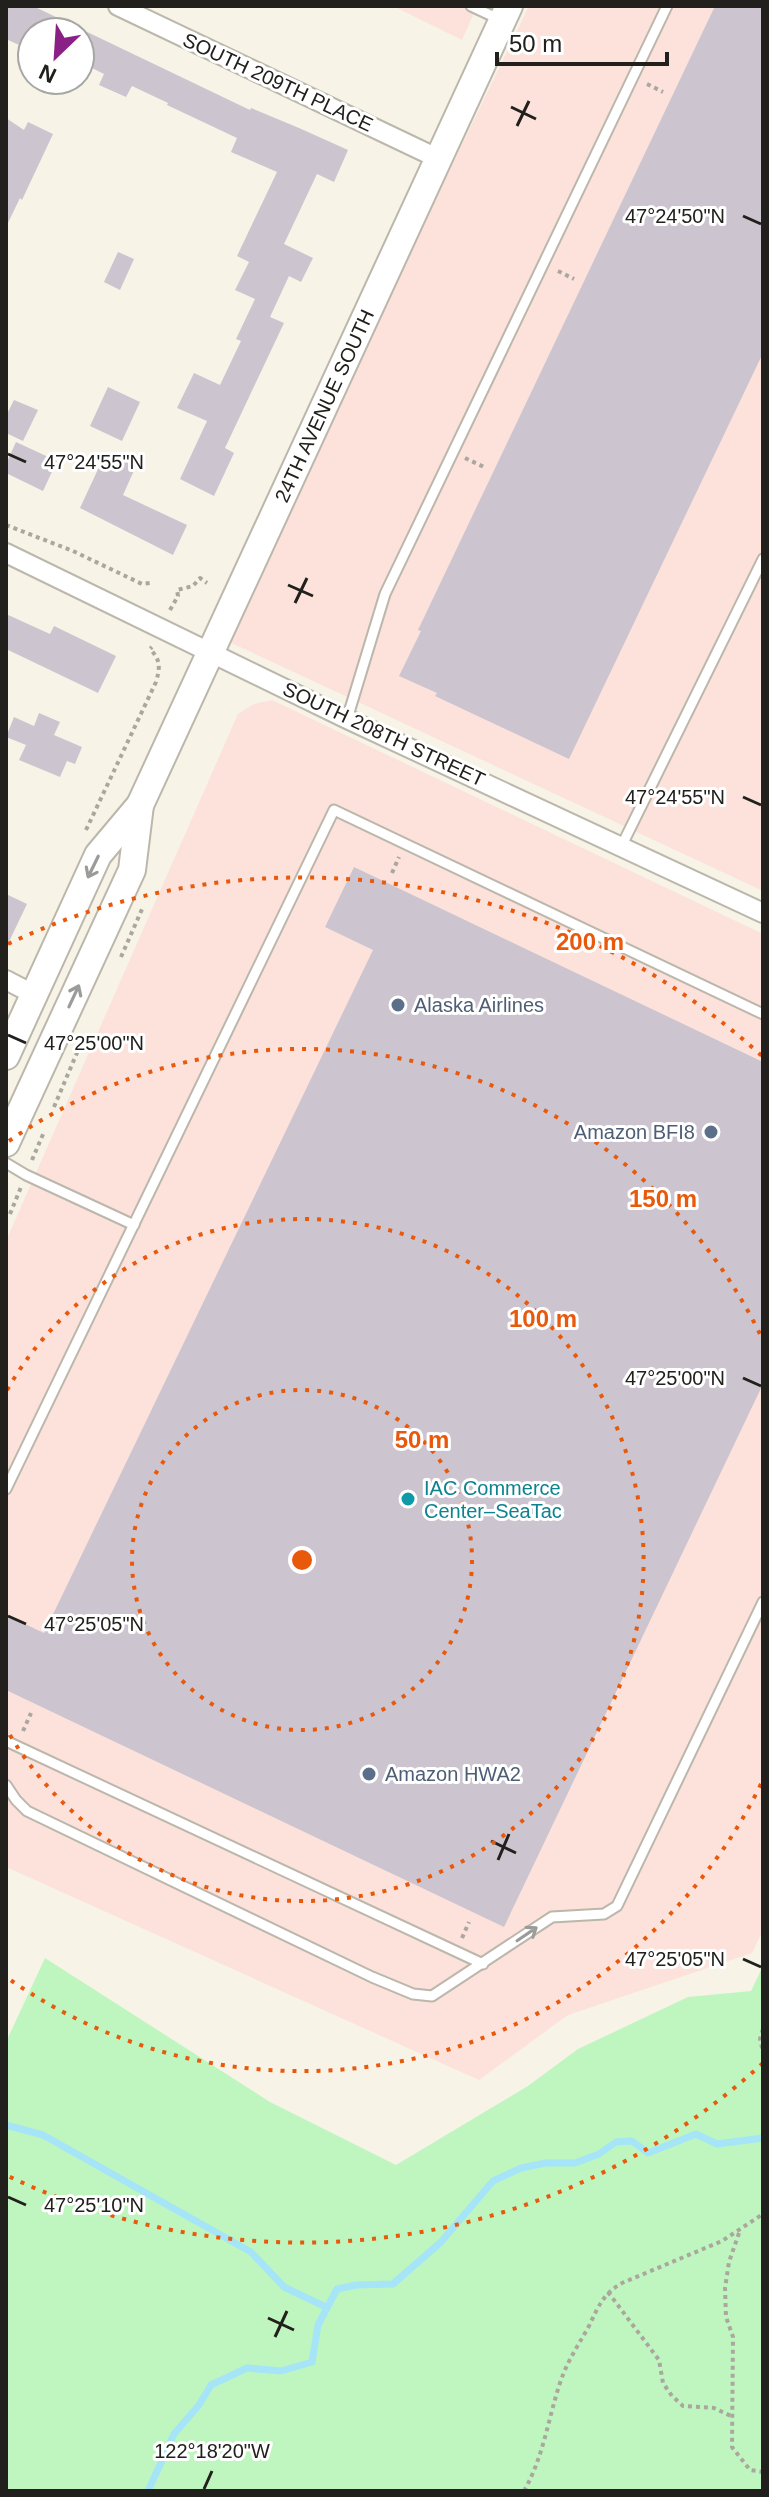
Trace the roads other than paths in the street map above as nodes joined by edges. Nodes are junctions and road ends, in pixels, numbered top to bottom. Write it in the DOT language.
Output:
graph roads {
  1 [pos="118,6"];
  2 [pos="471,6"];
  3 [pos="667,6"];
  4 [pos="505,14"];
  5 [pos="437,158"];
  6 [pos="6,553"];
  7 [pos="763,559"];
  8 [pos="210,652"];
  9 [pos="347,719"];
  10 [pos="140,805"];
  11 [pos="621,847"];
  12 [pos="763,913"];
  13 [pos="6,980"];
  14 [pos="33,994"];
  15 [pos="763,1014"];
  16 [pos="6,1056"];
  17 [pos="6,1143"];
  18 [pos="6,1163"];
  19 [pos="134,1225"];
  20 [pos="6,1489"];
  21 [pos="763,1602"];
  22 [pos="6,1741"];
  23 [pos="6,1785"];
  24 [pos="483,1964"];
  1 -- 5 [label="street, SOUTH 209TH PLACE"];
  2 -- 4 [label="lane"];
  3 -- 9 [label="lane"];
  4 -- 5 [label="street, 24TH AVENUE SOUTH"];
  5 -- 8 [label="street, 24TH AVENUE SOUTH"];
  6 -- 8 [label="street, SOUTH 208TH STREET"];
  7 -- 11 [label="lane"];
  8 -- 9 [label="street, SOUTH 208TH STREET"];
  8 -- 10 [label="street, 24TH AVENUE SOUTH"];
  9 -- 11 [label="street, SOUTH 208TH STREET"];
  10 -- 14 [label="street, 24TH AVENUE SOUTH, one-way"];
  17 -- 10 [label="street, 24TH AVENUE SOUTH, one-way"];
  11 -- 12 [label="street, SOUTH 208TH STREET"];
  13 -- 14 [label="street"];
  14 -- 16 [label="street, 24TH AVENUE SOUTH"];
  15 -- 19 [label="lane"];
  18 -- 19 [label="lane"];
  19 -- 20 [label="lane"];
  24 -- 21 [label="lane, one-way"];
  22 -- 24 [label="lane"];
  23 -- 24 [label="lane"];
}
